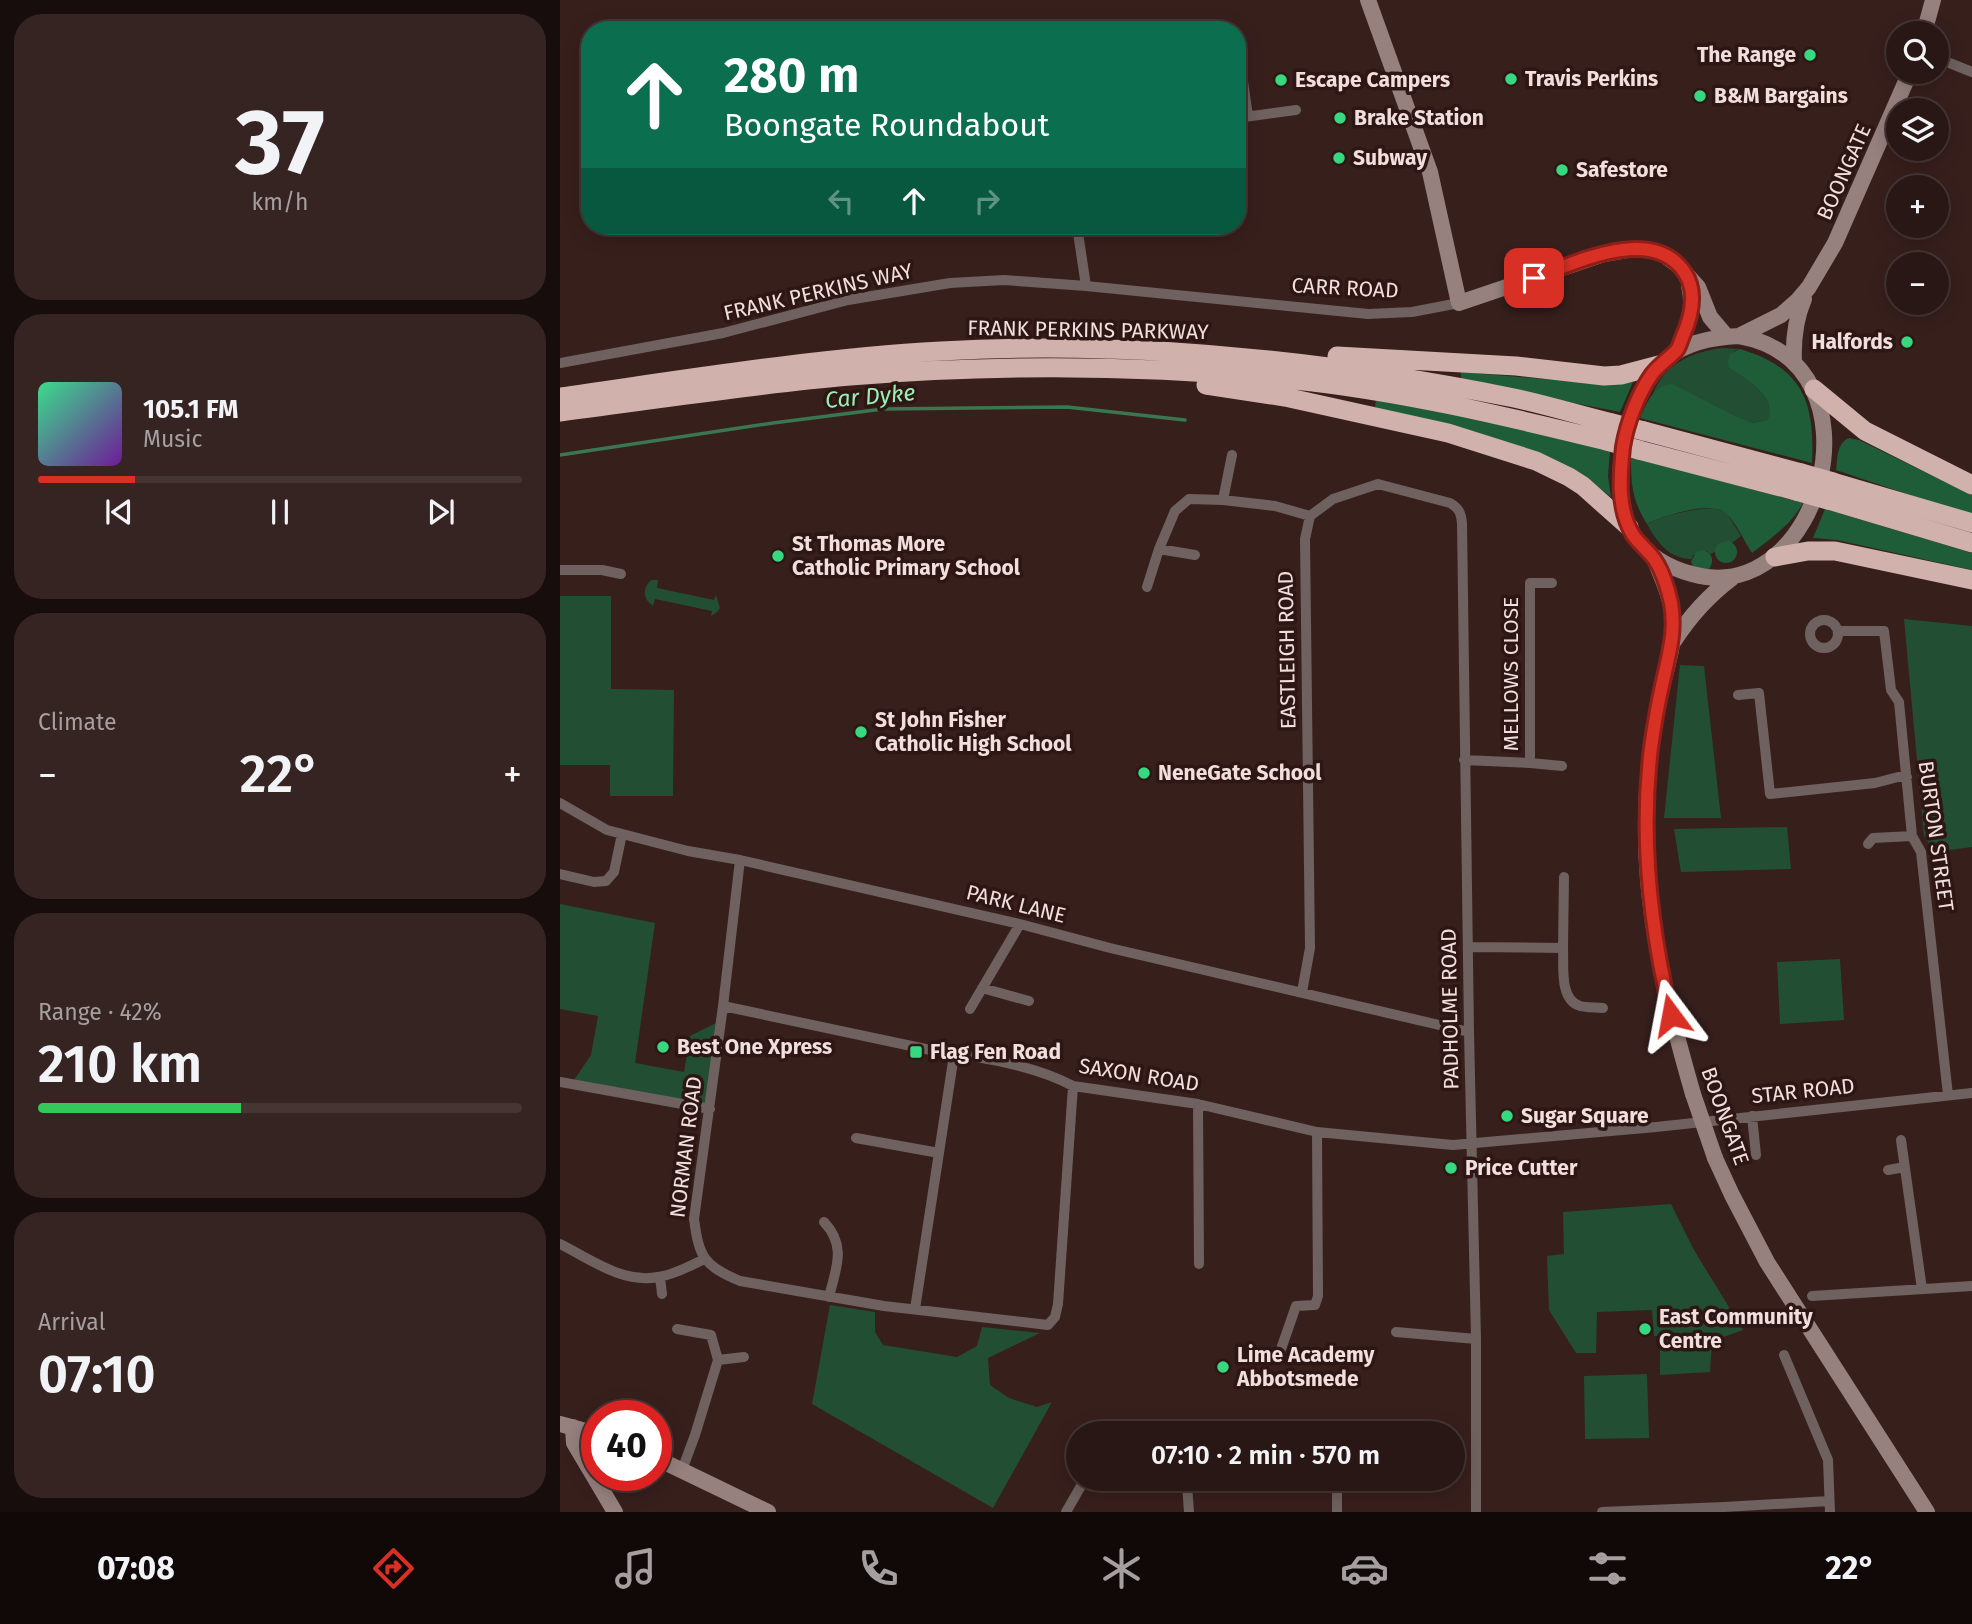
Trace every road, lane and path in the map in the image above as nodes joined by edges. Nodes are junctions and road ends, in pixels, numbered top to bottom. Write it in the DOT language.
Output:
graph roads {
  1 [pos="1367,0"];
  2 [pos="1933,0"];
  3 [pos="1927,21"];
  4 [pos="1949,63"];
  5 [pos="1972,72"];
  6 [pos="1905,84"];
  7 [pos="1296,110"];
  8 [pos="1246,116"];
  9 [pos="1078,235"];
  10 [pos="1687,275"];
  11 [pos="1086,286"];
  12 [pos="1809,287"];
  13 [pos="1459,303"];
  14 [pos="1733,336"];
  15 [pos="1677,351"];
  16 [pos="1794,362"];
  17 [pos="560,363"];
  18 [pos="1659,365"];
  19 [pos="979,369"];
  20 [pos="1353,372"];
  21 [pos="1375,375"];
  22 [pos="1814,389"];
  23 [pos="560,397"];
  24 [pos="560,412"];
  25 [pos="1232,454"];
  26 [pos="1972,485"];
  27 [pos="1830,491"];
  28 [pos="1223,500"];
  29 [pos="1310,516"];
  30 [pos="1972,523"];
  31 [pos="1629,527"];
  32 [pos="1972,543"];
  33 [pos="1158,549"];
  34 [pos="1195,555"];
  35 [pos="1653,556"];
  36 [pos="1775,557"];
  37 [pos="560,570"];
  38 [pos="621,574"];
  39 [pos="1734,577"];
  40 [pos="1972,580"];
  41 [pos="1552,583"];
  42 [pos="1147,587"];
  43 [pos="1838,631"];
  44 [pos="1673,643"];
  45 [pos="1738,695"];
  46 [pos="1464,760"];
  47 [pos="1530,763"];
  48 [pos="1562,766"];
  49 [pos="1907,777"];
  50 [pos="1770,794"];
  51 [pos="560,803"];
  52 [pos="1770,807"];
  53 [pos="622,834"];
  54 [pos="1912,836"];
  55 [pos="1868,844"];
  56 [pos="740,860"];
  57 [pos="560,874"];
  58 [pos="1563,877"];
  59 [pos="1020,924"];
  60 [pos="1468,947"];
  61 [pos="1563,948"];
  62 [pos="982,988"];
  63 [pos="1302,992"];
  64 [pos="1029,1001"];
  65 [pos="723,1006"];
  66 [pos="1603,1008"];
  67 [pos="970,1009"];
  68 [pos="1469,1032"];
  69 [pos="954,1055"];
  70 [pos="560,1082"];
  71 [pos="1073,1086"];
  72 [pos="1972,1093"];
  73 [pos="1948,1095"];
  74 [pos="1198,1104"];
  75 [pos="710,1109"];
  76 [pos="1752,1116"];
  77 [pos="1317,1132"];
  78 [pos="856,1138"];
  79 [pos="1901,1140"];
  80 [pos="1472,1144"];
  81 [pos="939,1153"];
  82 [pos="1756,1154"];
  83 [pos="1905,1167"];
  84 [pos="1888,1170"];
  85 [pos="824,1222"];
  86 [pos="560,1244"];
  87 [pos="705,1259"];
  88 [pos="1199,1264"];
  89 [pos="660,1277"];
  90 [pos="1972,1286"];
  91 [pos="1922,1289"];
  92 [pos="663,1295"];
  93 [pos="1812,1296"];
  94 [pos="830,1297"];
  95 [pos="915,1310"];
  96 [pos="677,1329"];
  97 [pos="1396,1332"];
  98 [pos="1476,1339"];
  99 [pos="1281,1349"];
  100 [pos="1784,1355"];
  101 [pos="744,1357"];
  102 [pos="718,1360"];
  103 [pos="567,1426"];
  104 [pos="672,1465"];
  105 [pos="682,1470"];
  106 [pos="1078,1491"];
  107 [pos="1188,1491"];
  108 [pos="1336,1491"];
  109 [pos="1829,1506"];
  110 [pos="1724,1510"];
  111 [pos="615,1512"];
  112 [pos="768,1512"];
  113 [pos="1066,1512"];
  114 [pos="1189,1512"];
  115 [pos="1337,1512"];
  116 [pos="1476,1512"];
  117 [pos="1602,1512"];
  118 [pos="1927,1512"];
  1 -- 13 [label="street"];
  2 -- 3 [label="street"];
  4 -- 5 [label="street"];
  6 -- 12 [label="street, BOONGATE"];
  7 -- 8 [label="street"];
  9 -- 11 [label="street"];
  10 -- 13 [label="street, CARR ROAD"];
  10 -- 14 [label="street, CARR ROAD"];
  10 -- 15 [label="street"];
  11 -- 13 [label="street, CARR ROAD"];
  11 -- 17 [label="street, FRANK PERKINS WAY"];
  12 -- 14 [label="street, BOONGATE"];
  12 -- 16 [label="street, BOONGATE"];
  14 -- 15 [label="street"];
  14 -- 16 [label="street"];
  15 -- 18 [label="street"];
  16 -- 22 [label="street"];
  18 -- 21 [label="highway"];
  18 -- 31 [label="street"];
  19 -- 20 [label="highway, FRANK PERKINS PARKWAY"];
  19 -- 24 [label="highway, FRANK PERKINS PARKWAY"];
  19 -- 31 [label="highway"];
  20 -- 21 [label="highway, FRANK PERKINS PARKWAY"];
  20 -- 21 [label="highway"];
  20 -- 23 [label="highway, FRANK PERKINS PARKWAY"];
  21 -- 27 [label="highway, FRANK PERKINS PARKWAY, bridge"];
  22 -- 26 [label="highway"];
  22 -- 36 [label="street"];
  25 -- 28 [label="street"];
  27 -- 30 [label="highway"];
  27 -- 32 [label="highway"];
  28 -- 29 [label="street"];
  28 -- 33 [label="street"];
  29 -- 46 [label="street, PADHOLME ROAD"];
  29 -- 63 [label="street, EASTLEIGH ROAD"];
  31 -- 35 [label="street"];
  33 -- 34 [label="street"];
  33 -- 42 [label="street"];
  35 -- 39 [label="street"];
  35 -- 44 [label="street, BOONGATE"];
  36 -- 39 [label="street"];
  36 -- 40 [label="highway"];
  37 -- 38 [label="street"];
  39 -- 44 [label="street, BOONGATE"];
  41 -- 47 [label="street, MELLOWS CLOSE"];
  43 -- 49 [label="street, BURTON STREET"];
  44 -- 118 [label="street, BOONGATE, bridge"];
  45 -- 50 [label="street"];
  46 -- 47 [label="street, MELLOWS CLOSE"];
  46 -- 60 [label="street, PADHOLME ROAD"];
  47 -- 48 [label="street"];
  49 -- 50 [label="street"];
  49 -- 54 [label="street, BURTON STREET"];
  50 -- 52 [label="street"];
  51 -- 53 [label="street, PARK LANE"];
  53 -- 56 [label="street, PARK LANE"];
  53 -- 57 [label="street"];
  54 -- 55 [label="street"];
  54 -- 73 [label="street, BURTON STREET"];
  56 -- 59 [label="street, PARK LANE"];
  56 -- 65 [label="street, NORMAN ROAD"];
  58 -- 61 [label="street"];
  59 -- 62 [label="street"];
  59 -- 63 [label="street, PARK LANE"];
  60 -- 61 [label="street"];
  60 -- 68 [label="street, PADHOLME ROAD"];
  61 -- 66 [label="street"];
  62 -- 64 [label="street"];
  62 -- 67 [label="street"];
  63 -- 68 [label="street, PARK LANE"];
  65 -- 69 [label="street, SAXON ROAD"];
  65 -- 75 [label="street, NORMAN ROAD"];
  68 -- 80 [label="street, PADHOLME ROAD"];
  69 -- 71 [label="street, SAXON ROAD"];
  69 -- 81 [label="street"];
  70 -- 75 [label="street"];
  71 -- 74 [label="street, SAXON ROAD"];
  71 -- 95 [label="street"];
  72 -- 73 [label="street, STAR ROAD"];
  73 -- 76 [label="street, STAR ROAD"];
  74 -- 77 [label="street, SAXON ROAD"];
  74 -- 88 [label="street"];
  75 -- 87 [label="street, NORMAN ROAD"];
  76 -- 80 [label="street, STAR ROAD"];
  76 -- 82 [label="street"];
  77 -- 80 [label="street, SAXON ROAD"];
  77 -- 99 [label="street"];
  78 -- 81 [label="street"];
  79 -- 83 [label="street"];
  80 -- 98 [label="street, PADHOLME ROAD"];
  81 -- 95 [label="street"];
  83 -- 84 [label="street"];
  83 -- 91 [label="street"];
  85 -- 94 [label="street"];
  86 -- 89 [label="street"];
  87 -- 89 [label="street"];
  87 -- 94 [label="street"];
  89 -- 92 [label="street"];
  90 -- 91 [label="street"];
  91 -- 93 [label="street"];
  94 -- 95 [label="street"];
  96 -- 102 [label="street"];
  97 -- 98 [label="street"];
  98 -- 116 [label="street, PADHOLME ROAD"];
  100 -- 109 [label="street"];
  101 -- 102 [label="street"];
  102 -- 105 [label="street"];
  103 -- 111 [label="street"];
  104 -- 105 [label="street"];
  105 -- 112 [label="street"];
  106 -- 113 [label="street"];
  107 -- 114 [label="street"];
  108 -- 115 [label="street"];
  109 -- 110 [label="street"];
  110 -- 117 [label="street"];
}
